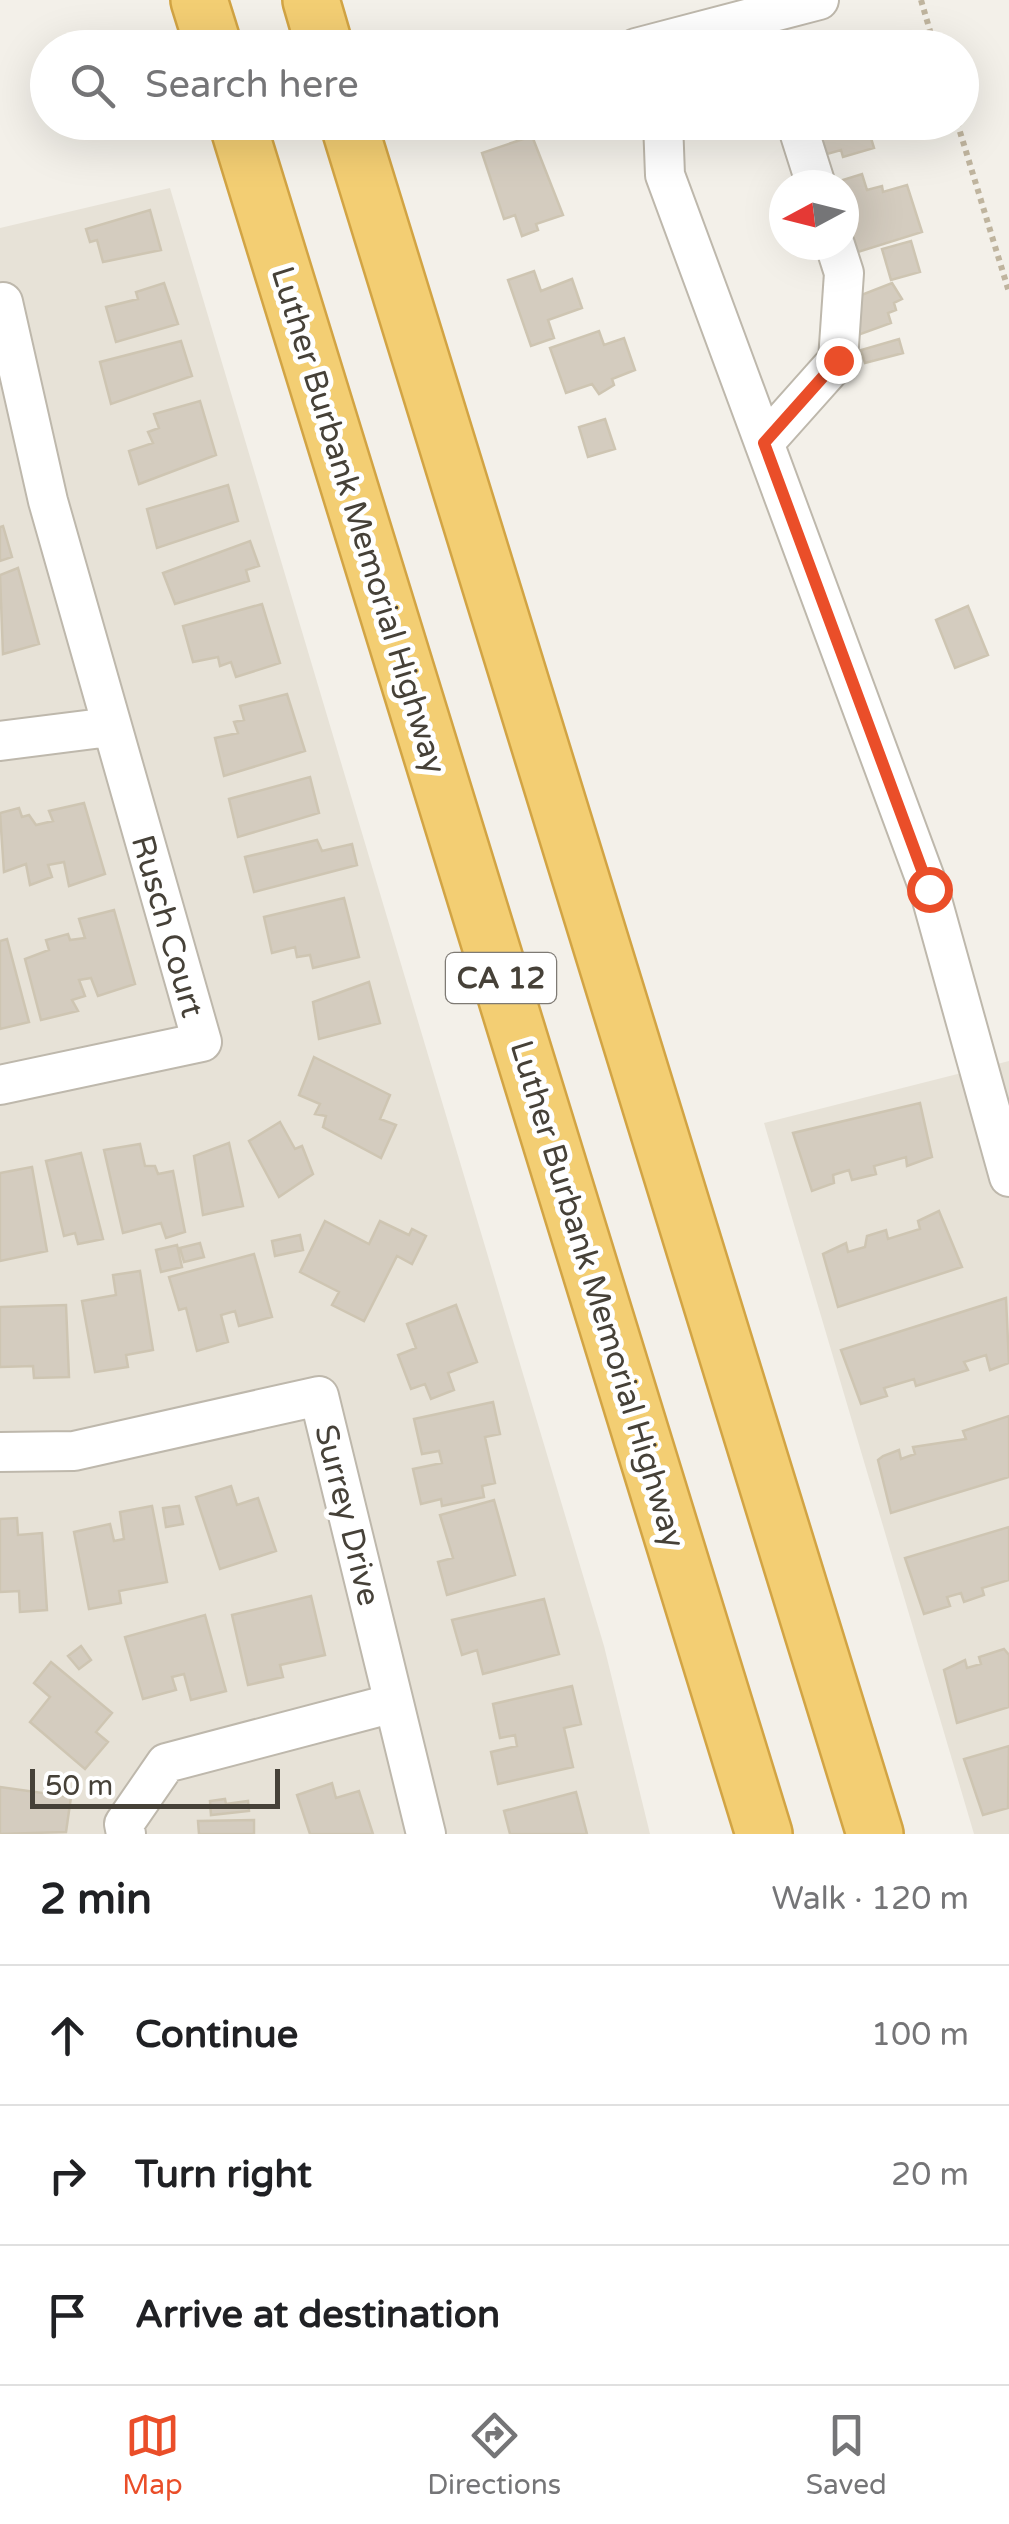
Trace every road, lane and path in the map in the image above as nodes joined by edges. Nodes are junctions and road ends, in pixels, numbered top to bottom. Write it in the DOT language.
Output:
graph roads {
  1 [pos="199,0"];
  2 [pos="311,0"];
  3 [pos="819,0"];
  4 [pos="921,0"];
  5 [pos="208,30"];
  6 [pos="320,30"];
  7 [pos="766,30"];
  8 [pos="930,30"];
  9 [pos="243,140"];
  10 [pos="354,140"];
  11 [pos="664,140"];
  12 [pos="802,140"];
  13 [pos="963,140"];
  14 [pos="811,170"];
  15 [pos="840,260"];
  16 [pos="1009,292"];
  17 [pos="3,302"];
  18 [pos="764,443"];
  19 [pos="110,727"];
  20 [pos="0,741"];
  21 [pos="0,1084"];
  22 [pos="1009,1177"];
  23 [pos="0,1452"];
  24 [pos="394,1703"];
  25 [pos="126,1834"];
  26 [pos="426,1834"];
  27 [pos="764,1834"];
  28 [pos="875,1834"];
  1 -- 5 [label="highway"];
  2 -- 6 [label="highway"];
  3 -- 7 [label="street"];
  4 -- 8 [label="path"];
  9 -- 27 [label="highway, Luther Burbank Memorial Highway / CA 12"];
  10 -- 28 [label="highway, CA 12"];
  11 -- 18 [label="street"];
  12 -- 14 [label="street"];
  13 -- 16 [label="path"];
  15 -- 18 [label="street"];
  17 -- 19 [label="street, Rusch Court"];
  18 -- 22 [label="street"];
  19 -- 20 [label="street"];
  19 -- 21 [label="street, Rusch Court"];
  23 -- 24 [label="street, Surrey Drive"];
  24 -- 25 [label="street"];
  24 -- 26 [label="street, Surrey Drive"];
}
